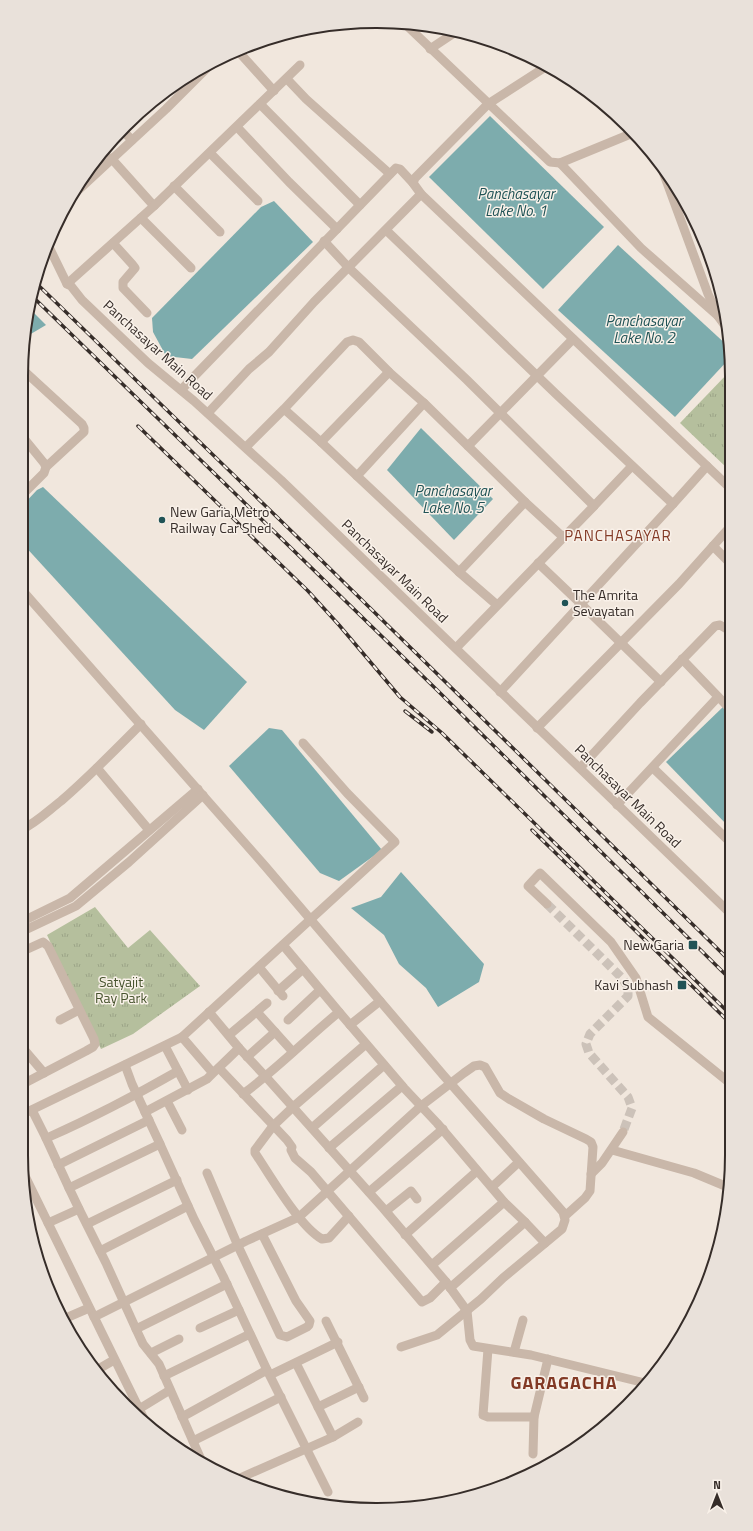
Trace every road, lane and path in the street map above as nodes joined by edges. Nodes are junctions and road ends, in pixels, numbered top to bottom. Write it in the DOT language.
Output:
graph roads {
  1 [pos="413,30"];
  2 [pos="449,36"];
  3 [pos="430,49"];
  4 [pos="242,55"];
  5 [pos="300,65"];
  6 [pos="541,70"];
  7 [pos="287,79"];
  8 [pos="180,89"];
  9 [pos="274,91"];
  10 [pos="260,104"];
  11 [pos="488,104"];
  12 [pos="237,127"];
  13 [pos="126,134"];
  14 [pos="628,135"];
  15 [pos="132,140"];
  16 [pos="210,153"];
  17 [pos="112,158"];
  18 [pos="560,163"];
  19 [pos="98,166"];
  20 [pos="390,174"];
  21 [pos="414,183"];
  22 [pos="174,186"];
  23 [pos="669,187"];
  24 [pos="421,194"];
  25 [pos="258,201"];
  26 [pos="360,205"];
  27 [pos="154,206"];
  28 [pos="141,218"];
  29 [pos="337,228"];
  30 [pos="386,230"];
  31 [pos="220,232"];
  32 [pos="324,242"];
  33 [pos="113,243"];
  34 [pos="51,252"];
  35 [pos="191,268"];
  36 [pos="349,268"];
  37 [pos="67,284"];
  38 [pos="147,313"];
  39 [pos="718,316"];
  40 [pos="573,339"];
  41 [pos="389,372"];
  42 [pos="28,375"];
  43 [pos="537,376"];
  44 [pos="181,390"];
  45 [pos="424,404"];
  46 [pos="284,409"];
  47 [pos="208,413"];
  48 [pos="501,414"];
  49 [pos="321,442"];
  50 [pos="28,443"];
  51 [pos="468,446"];
  52 [pos="246,447"];
  53 [pos="632,466"];
  54 [pos="707,466"];
  55 [pos="46,467"];
  56 [pos="357,476"];
  57 [pos="725,483"];
  58 [pos="28,489"];
  59 [pos="525,502"];
  60 [pos="673,504"];
  61 [pos="594,506"];
  62 [pos="725,532"];
  63 [pos="563,537"];
  64 [pos="712,546"];
  65 [pos="725,558"];
  66 [pos="538,563"];
  67 [pos="459,572"];
  68 [pos="28,597"];
  69 [pos="582,604"];
  70 [pos="497,605"];
  71 [pos="725,628"];
  72 [pos="622,642"];
  73 [pos="456,648"];
  74 [pos="682,659"];
  75 [pos="661,682"];
  76 [pos="500,692"];
  77 [pos="718,697"];
  78 [pos="725,704"];
  79 [pos="141,724"];
  80 [pos="538,728"];
  81 [pos="303,743"];
  82 [pos="97,768"];
  83 [pos="580,768"];
  84 [pos="653,768"];
  85 [pos="200,792"];
  86 [pos="618,805"];
  87 [pos="28,825"];
  88 [pos="149,830"];
  89 [pos="725,837"];
  90 [pos="121,854"];
  91 [pos="129,862"];
  92 [pos="547,904"];
  93 [pos="725,909"];
  94 [pos="40,918"];
  95 [pos="310,919"];
  96 [pos="28,921"];
  97 [pos="28,927"];
  98 [pos="283,945"];
  99 [pos="28,949"];
  100 [pos="259,967"];
  101 [pos="303,969"];
  102 [pos="320,990"];
  103 [pos="380,1001"];
  104 [pos="267,1003"];
  105 [pos="79,1010"];
  106 [pos="210,1012"];
  107 [pos="257,1012"];
  108 [pos="338,1012"];
  109 [pos="60,1020"];
  110 [pos="288,1020"];
  111 [pos="350,1025"];
  112 [pos="275,1032"];
  113 [pos="229,1035"];
  114 [pos="182,1037"];
  115 [pos="366,1044"];
  116 [pos="165,1046"];
  117 [pos="239,1048"];
  118 [pos="293,1052"];
  119 [pos="28,1054"];
  120 [pos="247,1057"];
  121 [pos="384,1064"];
  122 [pos="125,1065"];
  123 [pos="215,1070"];
  124 [pos="178,1071"];
  125 [pos="44,1073"];
  126 [pos="266,1077"];
  127 [pos="725,1079"];
  128 [pos="28,1081"];
  129 [pos="451,1084"];
  130 [pos="402,1086"];
  131 [pos="188,1090"];
  132 [pos="244,1094"];
  133 [pos="137,1095"];
  134 [pos="167,1101"];
  135 [pos="421,1106"];
  136 [pos="293,1107"];
  137 [pos="32,1110"];
  138 [pos="28,1112"];
  139 [pos="145,1112"];
  140 [pos="149,1120"];
  141 [pos="273,1126"];
  142 [pos="312,1128"];
  143 [pos="443,1129"];
  144 [pos="182,1130"];
  145 [pos="623,1132"];
  146 [pos="46,1138"];
  147 [pos="160,1144"];
  148 [pos="330,1148"];
  149 [pos="612,1150"];
  150 [pos="519,1162"];
  151 [pos="58,1165"];
  152 [pos="349,1171"];
  153 [pos="477,1171"];
  154 [pos="207,1173"];
  155 [pos="591,1174"];
  156 [pos="177,1180"];
  157 [pos="723,1185"];
  158 [pos="30,1186"];
  159 [pos="492,1187"];
  160 [pos="69,1188"];
  161 [pos="327,1190"];
  162 [pos="369,1192"];
  163 [pos="417,1199"];
  164 [pos="504,1202"];
  165 [pos="188,1206"];
  166 [pos="79,1209"];
  167 [pos="386,1211"];
  168 [pos="349,1216"];
  169 [pos="565,1216"];
  170 [pos="299,1217"];
  171 [pos="525,1222"];
  172 [pos="48,1223"];
  173 [pos="87,1224"];
  174 [pos="262,1234"];
  175 [pos="405,1235"];
  176 [pos="544,1243"];
  177 [pos="238,1246"];
  178 [pos="100,1251"];
  179 [pos="214,1257"];
  180 [pos="432,1265"];
  181 [pos="227,1284"];
  182 [pos="448,1285"];
  183 [pos="124,1302"];
  184 [pos="89,1308"];
  185 [pos="239,1310"];
  186 [pos="467,1311"];
  187 [pos="94,1316"];
  188 [pos="68,1317"];
  189 [pos="523,1320"];
  190 [pos="326,1321"];
  191 [pos="200,1328"];
  192 [pos="136,1329"];
  193 [pos="250,1334"];
  194 [pos="180,1339"];
  195 [pos="338,1342"];
  196 [pos="401,1347"];
  197 [pos="488,1349"];
  198 [pos="514,1352"];
  199 [pos="151,1353"];
  200 [pos="114,1360"];
  201 [pos="548,1360"];
  202 [pos="296,1363"];
  203 [pos="101,1368"];
  204 [pos="269,1373"];
  205 [pos="164,1376"];
  206 [pos="641,1382"];
  207 [pos="359,1387"];
  208 [pos="170,1390"];
  209 [pos="281,1397"];
  210 [pos="364,1398"];
  211 [pos="318,1407"];
  212 [pos="139,1409"];
  213 [pos="534,1416"];
  214 [pos="182,1417"];
  215 [pos="358,1422"];
  216 [pos="334,1437"];
  217 [pos="193,1441"];
  218 [pos="307,1449"];
  219 [pos="199,1454"];
  220 [pos="533,1454"];
  221 [pos="244,1476"];
  222 [pos="328,1492"];
  1 -- 3 [label="street"];
  2 -- 3 [label="street"];
  3 -- 11 [label="street"];
  4 -- 9 [label="street"];
  5 -- 7 [label="street"];
  6 -- 11 [label="street"];
  7 -- 9 [label="street"];
  7 -- 20 [label="street"];
  8 -- 15 [label="street"];
  9 -- 10 [label="street"];
  10 -- 12 [label="street"];
  10 -- 26 [label="street"];
  11 -- 18 [label="street"];
  11 -- 21 [label="street"];
  12 -- 16 [label="street"];
  12 -- 29 [label="street"];
  13 -- 15 [label="street"];
  14 -- 18 [label="street"];
  15 -- 17 [label="street"];
  16 -- 22 [label="street"];
  16 -- 25 [label="street"];
  17 -- 19 [label="street"];
  17 -- 27 [label="street"];
  18 -- 39 [label="street"];
  20 -- 21 [label="street"];
  20 -- 26 [label="street"];
  21 -- 24 [label="street"];
  22 -- 27 [label="street"];
  22 -- 31 [label="street"];
  23 -- 39 [label="street"];
  24 -- 30 [label="street"];
  24 -- 40 [label="street"];
  26 -- 29 [label="street"];
  27 -- 28 [label="street"];
  28 -- 33 [label="street"];
  28 -- 35 [label="street"];
  29 -- 32 [label="street"];
  30 -- 36 [label="street"];
  30 -- 43 [label="street"];
  32 -- 36 [label="street"];
  32 -- 44 [label="street"];
  33 -- 37 [label="street"];
  33 -- 38 [label="street"];
  34 -- 37 [label="street, Panchasayar Main Road"];
  36 -- 47 [label="street"];
  36 -- 48 [label="street"];
  37 -- 44 [label="street, Panchasayar Main Road"];
  40 -- 43 [label="street"];
  40 -- 54 [label="street"];
  41 -- 45 [label="street"];
  41 -- 46 [label="street"];
  41 -- 49 [label="street"];
  42 -- 55 [label="street"];
  43 -- 48 [label="street"];
  43 -- 53 [label="street"];
  44 -- 47 [label="street, Panchasayar Main Road"];
  45 -- 51 [label="street"];
  45 -- 56 [label="street"];
  46 -- 49 [label="street"];
  46 -- 52 [label="street"];
  47 -- 52 [label="street, Panchasayar Main Road"];
  48 -- 51 [label="street"];
  48 -- 61 [label="street"];
  49 -- 56 [label="street"];
  50 -- 55 [label="street"];
  51 -- 59 [label="street"];
  52 -- 73 [label="street, Panchasayar Main Road"];
  53 -- 60 [label="street"];
  53 -- 61 [label="street"];
  54 -- 57 [label="street"];
  54 -- 60 [label="street"];
  55 -- 58 [label="street"];
  56 -- 67 [label="street"];
  59 -- 63 [label="street"];
  59 -- 67 [label="street"];
  60 -- 69 [label="street"];
  61 -- 63 [label="street"];
  62 -- 64 [label="street"];
  63 -- 66 [label="street"];
  64 -- 65 [label="street"];
  64 -- 72 [label="street"];
  66 -- 69 [label="street"];
  66 -- 70 [label="street"];
  67 -- 70 [label="street"];
  68 -- 79 [label="street"];
  69 -- 72 [label="street"];
  69 -- 76 [label="street"];
  70 -- 73 [label="street"];
  71 -- 74 [label="street"];
  72 -- 75 [label="street"];
  72 -- 80 [label="street"];
  73 -- 76 [label="street, Panchasayar Main Road"];
  74 -- 75 [label="street"];
  74 -- 77 [label="street"];
  75 -- 83 [label="street"];
  76 -- 80 [label="street, Panchasayar Main Road"];
  77 -- 78 [label="street"];
  77 -- 84 [label="street"];
  79 -- 82 [label="street"];
  79 -- 85 [label="street"];
  80 -- 83 [label="street, Panchasayar Main Road"];
  81 -- 95 [label="street"];
  82 -- 87 [label="street"];
  82 -- 88 [label="street"];
  83 -- 86 [label="street, Panchasayar Main Road"];
  84 -- 86 [label="street"];
  84 -- 89 [label="street"];
  85 -- 88 [label="street"];
  85 -- 91 [label="street"];
  85 -- 95 [label="street"];
  86 -- 93 [label="street, Panchasayar Main Road"];
  88 -- 90 [label="street"];
  90 -- 91 [label="street"];
  90 -- 94 [label="street"];
  91 -- 94 [label="street"];
  92 -- 127 [label="street"];
  94 -- 96 [label="street"];
  94 -- 97 [label="street"];
  95 -- 98 [label="street"];
  95 -- 103 [label="street"];
  98 -- 100 [label="street"];
  98 -- 101 [label="street"];
  99 -- 105 [label="street"];
  100 -- 101 [label="street"];
  100 -- 106 [label="street"];
  101 -- 102 [label="street"];
  102 -- 108 [label="street"];
  102 -- 110 [label="street"];
  103 -- 111 [label="street"];
  103 -- 129 [label="street"];
  104 -- 107 [label="street"];
  105 -- 109 [label="street"];
  105 -- 125 [label="street"];
  106 -- 113 [label="street"];
  106 -- 114 [label="street"];
  107 -- 112 [label="street"];
  107 -- 113 [label="street"];
  108 -- 111 [label="street"];
  108 -- 118 [label="street"];
  111 -- 115 [label="street"];
  112 -- 118 [label="street"];
  112 -- 120 [label="street"];
  113 -- 117 [label="street"];
  114 -- 116 [label="street"];
  114 -- 123 [label="street"];
  115 -- 121 [label="street"];
  115 -- 136 [label="street"];
  116 -- 122 [label="street"];
  116 -- 124 [label="street"];
  117 -- 120 [label="street"];
  117 -- 123 [label="street"];
  118 -- 126 [label="street"];
  119 -- 125 [label="street"];
  120 -- 126 [label="street"];
  121 -- 130 [label="street"];
  121 -- 142 [label="street"];
  122 -- 133 [label="street"];
  122 -- 137 [label="street"];
  123 -- 131 [label="street"];
  123 -- 132 [label="street"];
  124 -- 131 [label="street"];
  124 -- 133 [label="street"];
  125 -- 128 [label="street"];
  126 -- 132 [label="street"];
  126 -- 136 [label="street"];
  129 -- 135 [label="street"];
  129 -- 150 [label="street"];
  129 -- 155 [label="street"];
  130 -- 135 [label="street"];
  130 -- 148 [label="street"];
  131 -- 134 [label="street"];
  132 -- 141 [label="street"];
  133 -- 139 [label="street"];
  133 -- 146 [label="street"];
  134 -- 139 [label="street"];
  134 -- 144 [label="street"];
  135 -- 143 [label="street"];
  135 -- 152 [label="street"];
  136 -- 141 [label="street"];
  136 -- 142 [label="street"];
  137 -- 138 [label="street"];
  137 -- 146 [label="street"];
  139 -- 140 [label="street"];
  140 -- 147 [label="street"];
  140 -- 151 [label="street"];
  141 -- 161 [label="street"];
  141 -- 170 [label="street"];
  142 -- 148 [label="street"];
  143 -- 153 [label="street"];
  143 -- 162 [label="street"];
  145 -- 149 [label="street"];
  146 -- 151 [label="street"];
  147 -- 156 [label="street"];
  147 -- 160 [label="street"];
  148 -- 152 [label="street"];
  149 -- 155 [label="street"];
  149 -- 157 [label="street"];
  150 -- 159 [label="street"];
  150 -- 169 [label="street"];
  151 -- 160 [label="street"];
  152 -- 161 [label="street"];
  152 -- 162 [label="street"];
  153 -- 159 [label="street"];
  153 -- 175 [label="street"];
  154 -- 177 [label="street"];
  155 -- 169 [label="street"];
  156 -- 165 [label="street"];
  156 -- 173 [label="street"];
  158 -- 172 [label="street"];
  159 -- 164 [label="street"];
  160 -- 166 [label="street"];
  161 -- 168 [label="street"];
  161 -- 170 [label="street"];
  162 -- 167 [label="street"];
  163 -- 167 [label="street"];
  164 -- 171 [label="street"];
  164 -- 180 [label="street"];
  165 -- 178 [label="street"];
  165 -- 179 [label="street"];
  166 -- 172 [label="street"];
  166 -- 173 [label="street"];
  167 -- 175 [label="street"];
  168 -- 170 [label="street"];
  168 -- 182 [label="street"];
  169 -- 176 [label="street"];
  170 -- 174 [label="street"];
  171 -- 176 [label="street"];
  171 -- 182 [label="street"];
  172 -- 184 [label="street"];
  173 -- 178 [label="street"];
  174 -- 177 [label="street"];
  174 -- 177 [label="street"];
  175 -- 180 [label="street"];
  176 -- 186 [label="street"];
  177 -- 179 [label="street"];
  178 -- 183 [label="street"];
  179 -- 181 [label="street"];
  179 -- 183 [label="street"];
  180 -- 182 [label="street"];
  181 -- 185 [label="street"];
  181 -- 192 [label="street"];
  182 -- 186 [label="street"];
  183 -- 187 [label="street"];
  183 -- 192 [label="street"];
  184 -- 187 [label="street"];
  184 -- 188 [label="street"];
  185 -- 191 [label="street"];
  185 -- 193 [label="street"];
  186 -- 196 [label="street"];
  186 -- 197 [label="street"];
  187 -- 200 [label="street"];
  189 -- 198 [label="street"];
  190 -- 195 [label="street"];
  192 -- 199 [label="street"];
  193 -- 204 [label="street"];
  193 -- 205 [label="street"];
  194 -- 199 [label="street"];
  195 -- 202 [label="street"];
  195 -- 207 [label="street"];
  197 -- 198 [label="street"];
  197 -- 213 [label="street"];
  198 -- 201 [label="street"];
  199 -- 205 [label="street"];
  200 -- 203 [label="street"];
  200 -- 212 [label="street"];
  201 -- 206 [label="street"];
  201 -- 213 [label="street"];
  202 -- 204 [label="street"];
  202 -- 211 [label="street"];
  204 -- 209 [label="street"];
  204 -- 214 [label="street"];
  205 -- 208 [label="street"];
  207 -- 210 [label="street"];
  207 -- 211 [label="street"];
  208 -- 212 [label="street"];
  208 -- 214 [label="street"];
  209 -- 217 [label="street"];
  209 -- 218 [label="street"];
  211 -- 216 [label="street"];
  213 -- 220 [label="street"];
  214 -- 217 [label="street"];
  215 -- 216 [label="street"];
  216 -- 218 [label="street"];
  217 -- 219 [label="street"];
  218 -- 221 [label="street"];
  218 -- 222 [label="street"];
}
